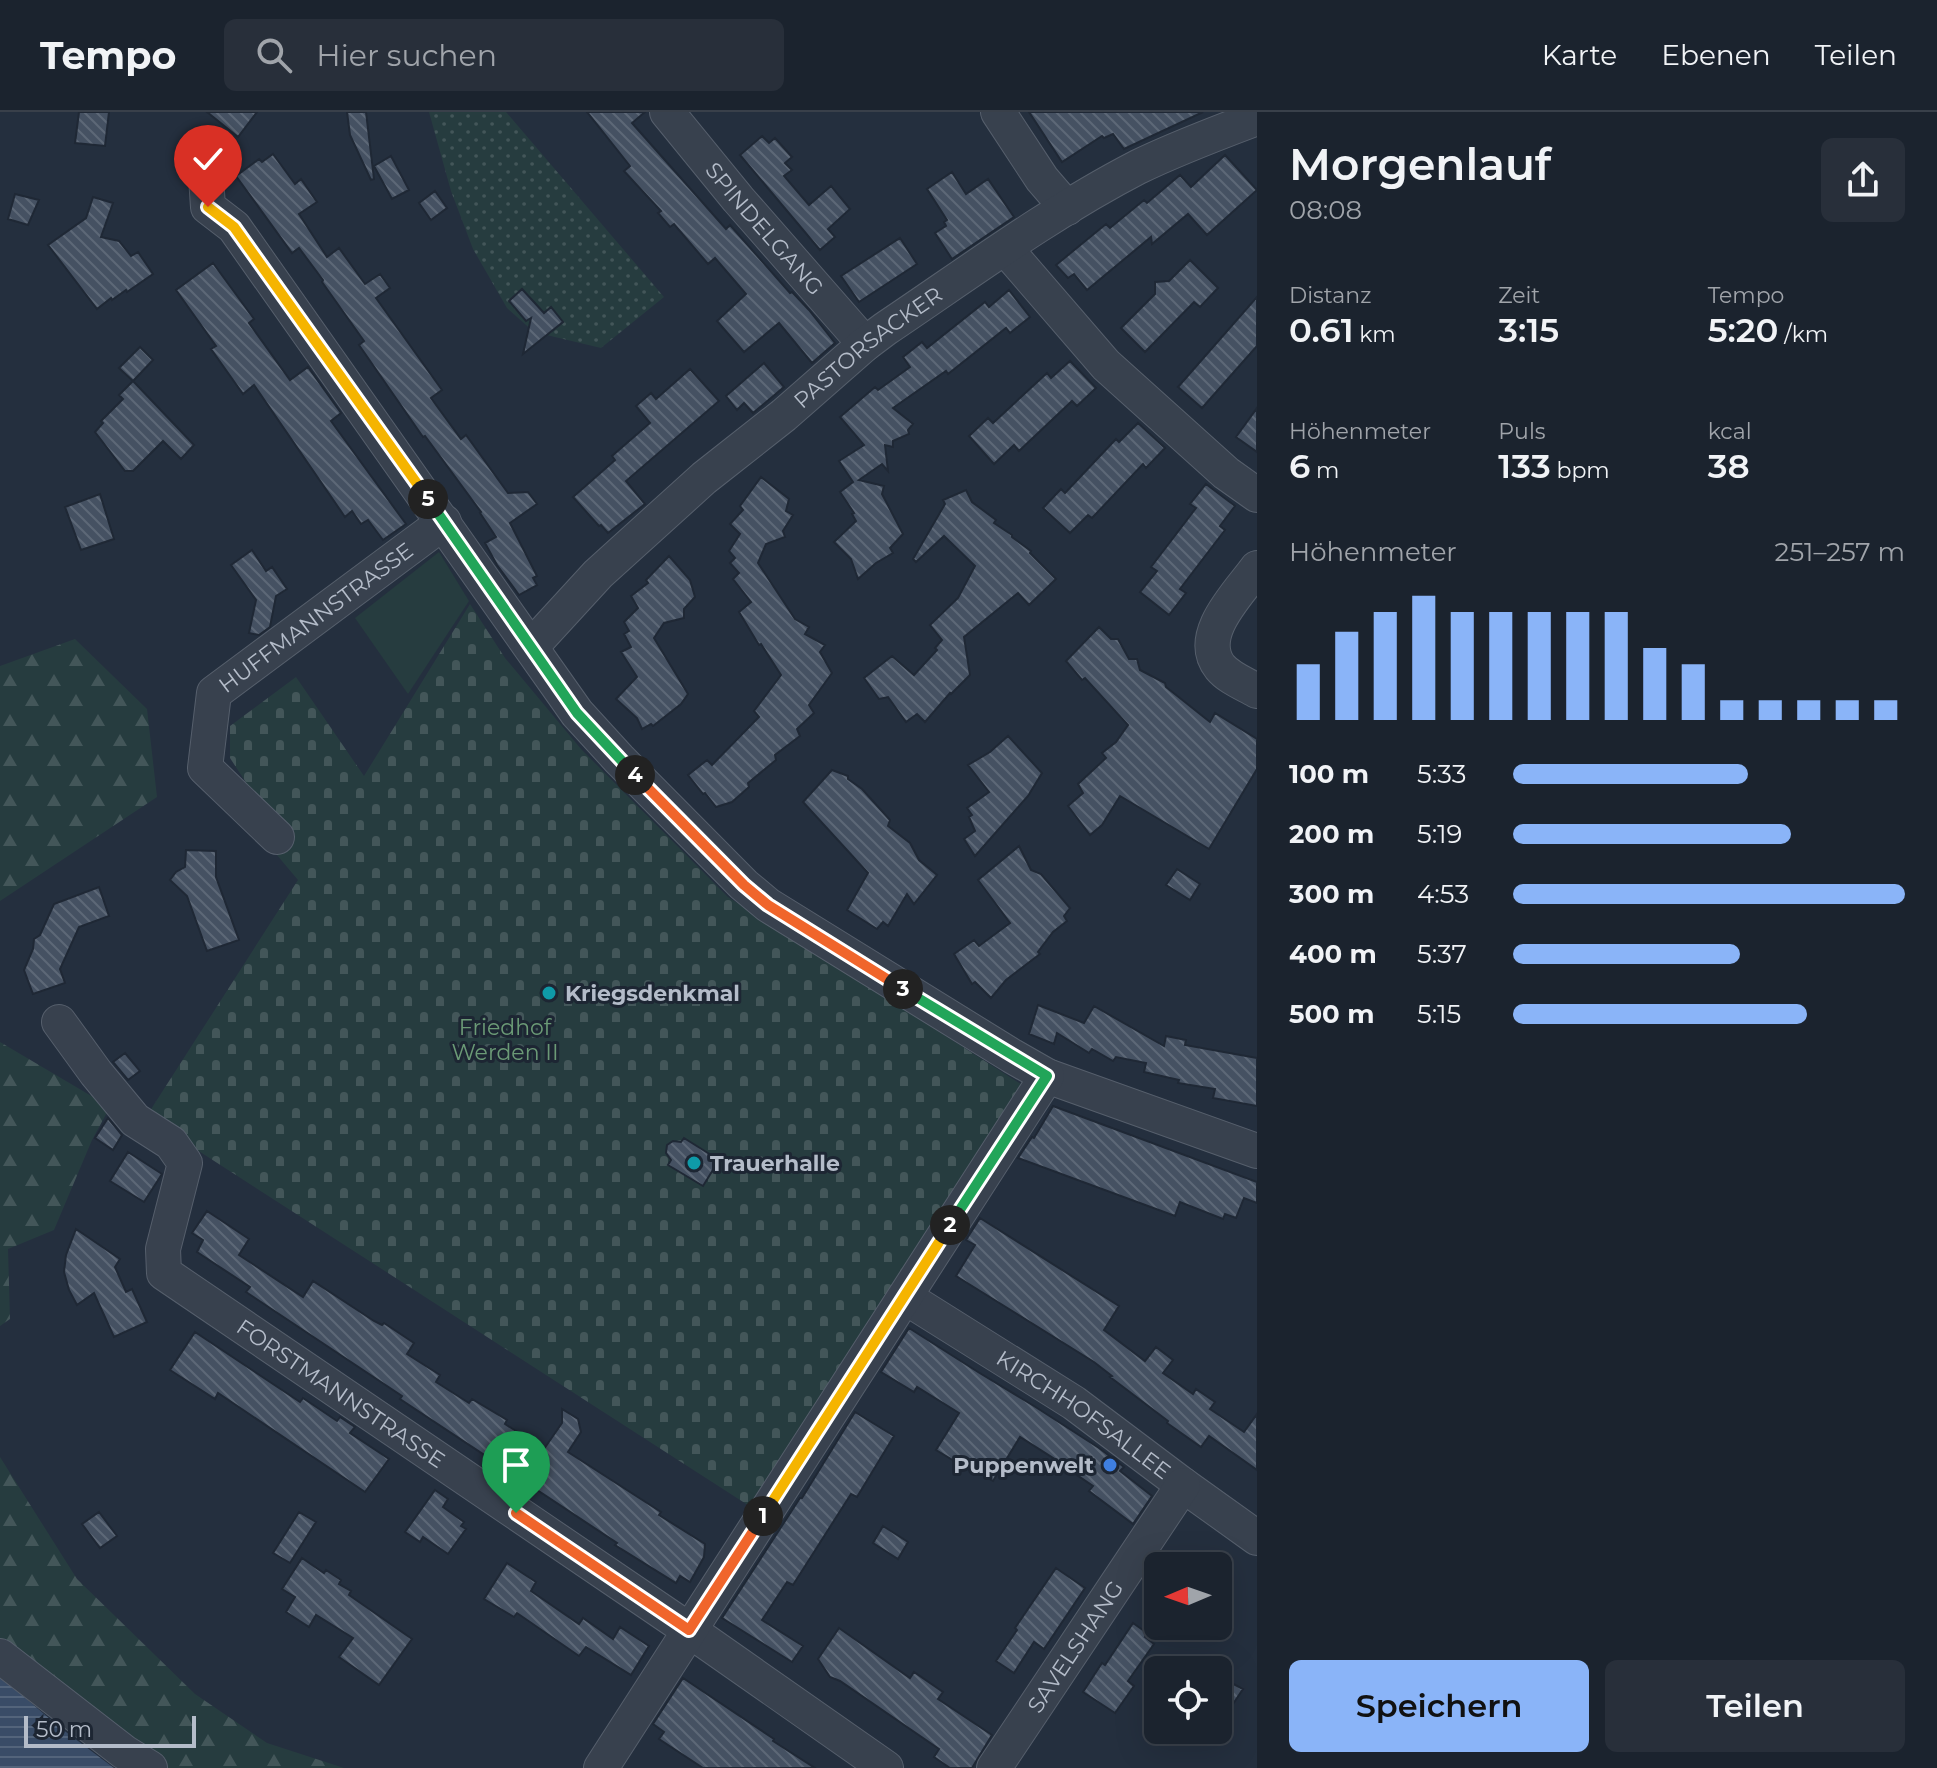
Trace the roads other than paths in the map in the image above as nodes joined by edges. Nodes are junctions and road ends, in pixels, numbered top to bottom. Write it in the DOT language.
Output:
graph roads {
  1 [pos="667,112"];
  2 [pos="998,112"];
  3 [pos="1257,118"];
  4 [pos="206,177"];
  5 [pos="1067,208"];
  6 [pos="1005,248"];
  7 [pos="865,344"];
  8 [pos="1257,495"];
  9 [pos="444,522"];
  10 [pos="1257,568"];
  11 [pos="531,647"];
  12 [pos="1257,691"];
  13 [pos="277,837"];
  14 [pos="59,1022"];
  15 [pos="1047,1076"];
  16 [pos="1257,1151"];
  17 [pos="905,1297"];
  18 [pos="1183,1485"];
  19 [pos="1257,1538"];
  20 [pos="689,1630"];
  21 [pos="0,1656"];
  22 [pos="150,1768"];
  23 [pos="601,1768"];
  24 [pos="886,1768"];
  25 [pos="994,1768"];
  1 -- 7 [label="street, SPINDELGANG"];
  2 -- 5 [label="street"];
  3 -- 5 [label="street, PASTORSACKER"];
  4 -- 9 [label="street"];
  5 -- 6 [label="street, PASTORSACKER"];
  6 -- 7 [label="street, PASTORSACKER"];
  6 -- 8 [label="street"];
  7 -- 11 [label="street, PASTORSACKER"];
  9 -- 11 [label="street"];
  9 -- 13 [label="street, HUFFMANNSTRASSE"];
  10 -- 12 [label="street"];
  11 -- 15 [label="street"];
  14 -- 20 [label="street, FORSTMANNSTRASSE"];
  15 -- 16 [label="street"];
  15 -- 17 [label="street"];
  17 -- 18 [label="street, KIRCHHOFSALLEE"];
  17 -- 20 [label="street"];
  18 -- 19 [label="street, KIRCHHOFSALLEE"];
  18 -- 25 [label="street, SAVELSHANG"];
  20 -- 23 [label="street"];
  20 -- 24 [label="street, FORSTMANNSTRASSE"];
  21 -- 22 [label="street"];
}
